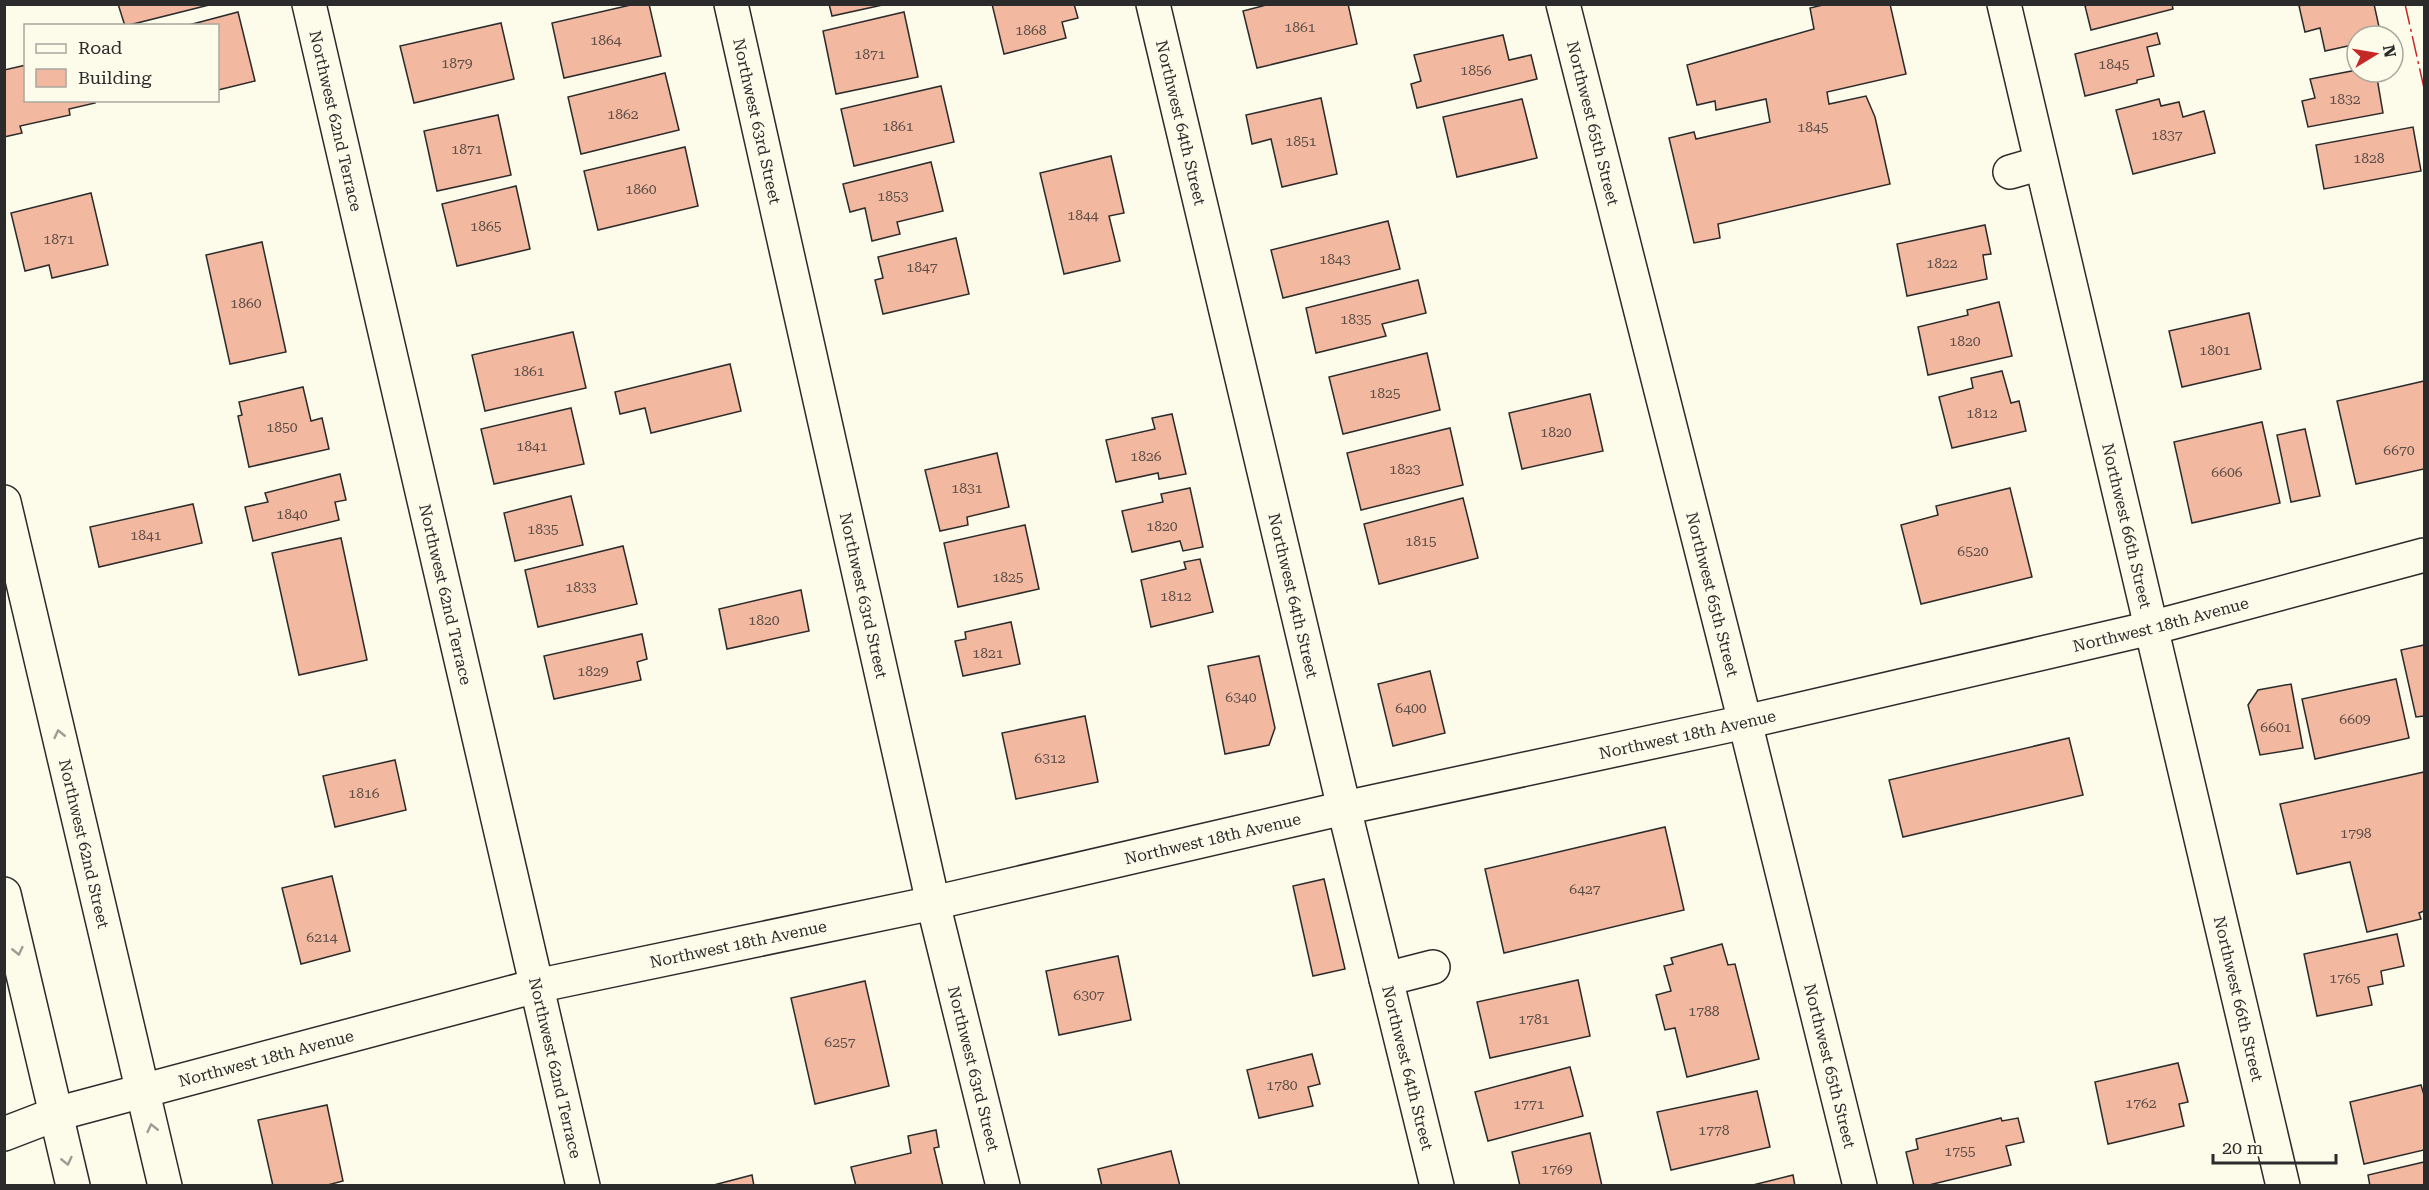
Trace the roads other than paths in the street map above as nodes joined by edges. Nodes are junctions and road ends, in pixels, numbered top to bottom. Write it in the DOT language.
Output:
graph roads {
  1 [pos="309,4"];
  2 [pos="731,4"];
  3 [pos="1153,4"];
  4 [pos="1563,4"];
  5 [pos="2004,4"];
  6 [pos="2041,163"];
  7 [pos="2010,172"];
  8 [pos="4,502"];
  9 [pos="2424,555"];
  10 [pos="2151,628"];
  11 [pos="1745,722"];
  12 [pos="1344,808"];
  13 [pos="4,894"];
  14 [pos="933,903"];
  15 [pos="1433,967"];
  16 [pos="1386,980"];
  17 [pos="536,986"];
  18 [pos="144,1092"];
  19 [pos="56,1114"];
  20 [pos="4,1134"];
  21 [pos="73,1185"];
  22 [pos="165,1185"];
  23 [pos="583,1185"];
  24 [pos="1003,1185"];
  25 [pos="1437,1185"];
  26 [pos="1860,1185"];
  27 [pos="2283,1185"];
  1 -- 17 [label="street, Northwest 62nd Terrace"];
  2 -- 14 [label="street, Northwest 63rd Street"];
  3 -- 12 [label="street, Northwest 64th Street"];
  4 -- 11 [label="street, Northwest 65th Street"];
  5 -- 6 [label="street, Northwest 66th Street"];
  6 -- 7 [label="street"];
  6 -- 10 [label="street, Northwest 66th Street"];
  18 -- 8 [label="street, Northwest 62nd Street, one-way"];
  9 -- 10 [label="street, Northwest 18th Avenue"];
  10 -- 11 [label="street, Northwest 18th Avenue"];
  10 -- 27 [label="street, Northwest 66th Street"];
  11 -- 12 [label="street, Northwest 18th Avenue"];
  11 -- 26 [label="street, Northwest 65th Street"];
  12 -- 14 [label="street, Northwest 18th Avenue"];
  12 -- 16 [label="street, Northwest 64th Street"];
  13 -- 19 [label="street, one-way"];
  14 -- 17 [label="street, Northwest 18th Avenue"];
  14 -- 24 [label="street, Northwest 63rd Street"];
  15 -- 16 [label="street"];
  16 -- 25 [label="street, Northwest 64th Street"];
  17 -- 18 [label="street, Northwest 18th Avenue"];
  17 -- 23 [label="street, Northwest 62nd Terrace"];
  18 -- 19 [label="street, Northwest 18th Avenue"];
  22 -- 18 [label="street, Northwest 62nd Street, one-way"];
  19 -- 20 [label="street, Northwest 18th Avenue"];
  19 -- 21 [label="street, one-way"];
}
